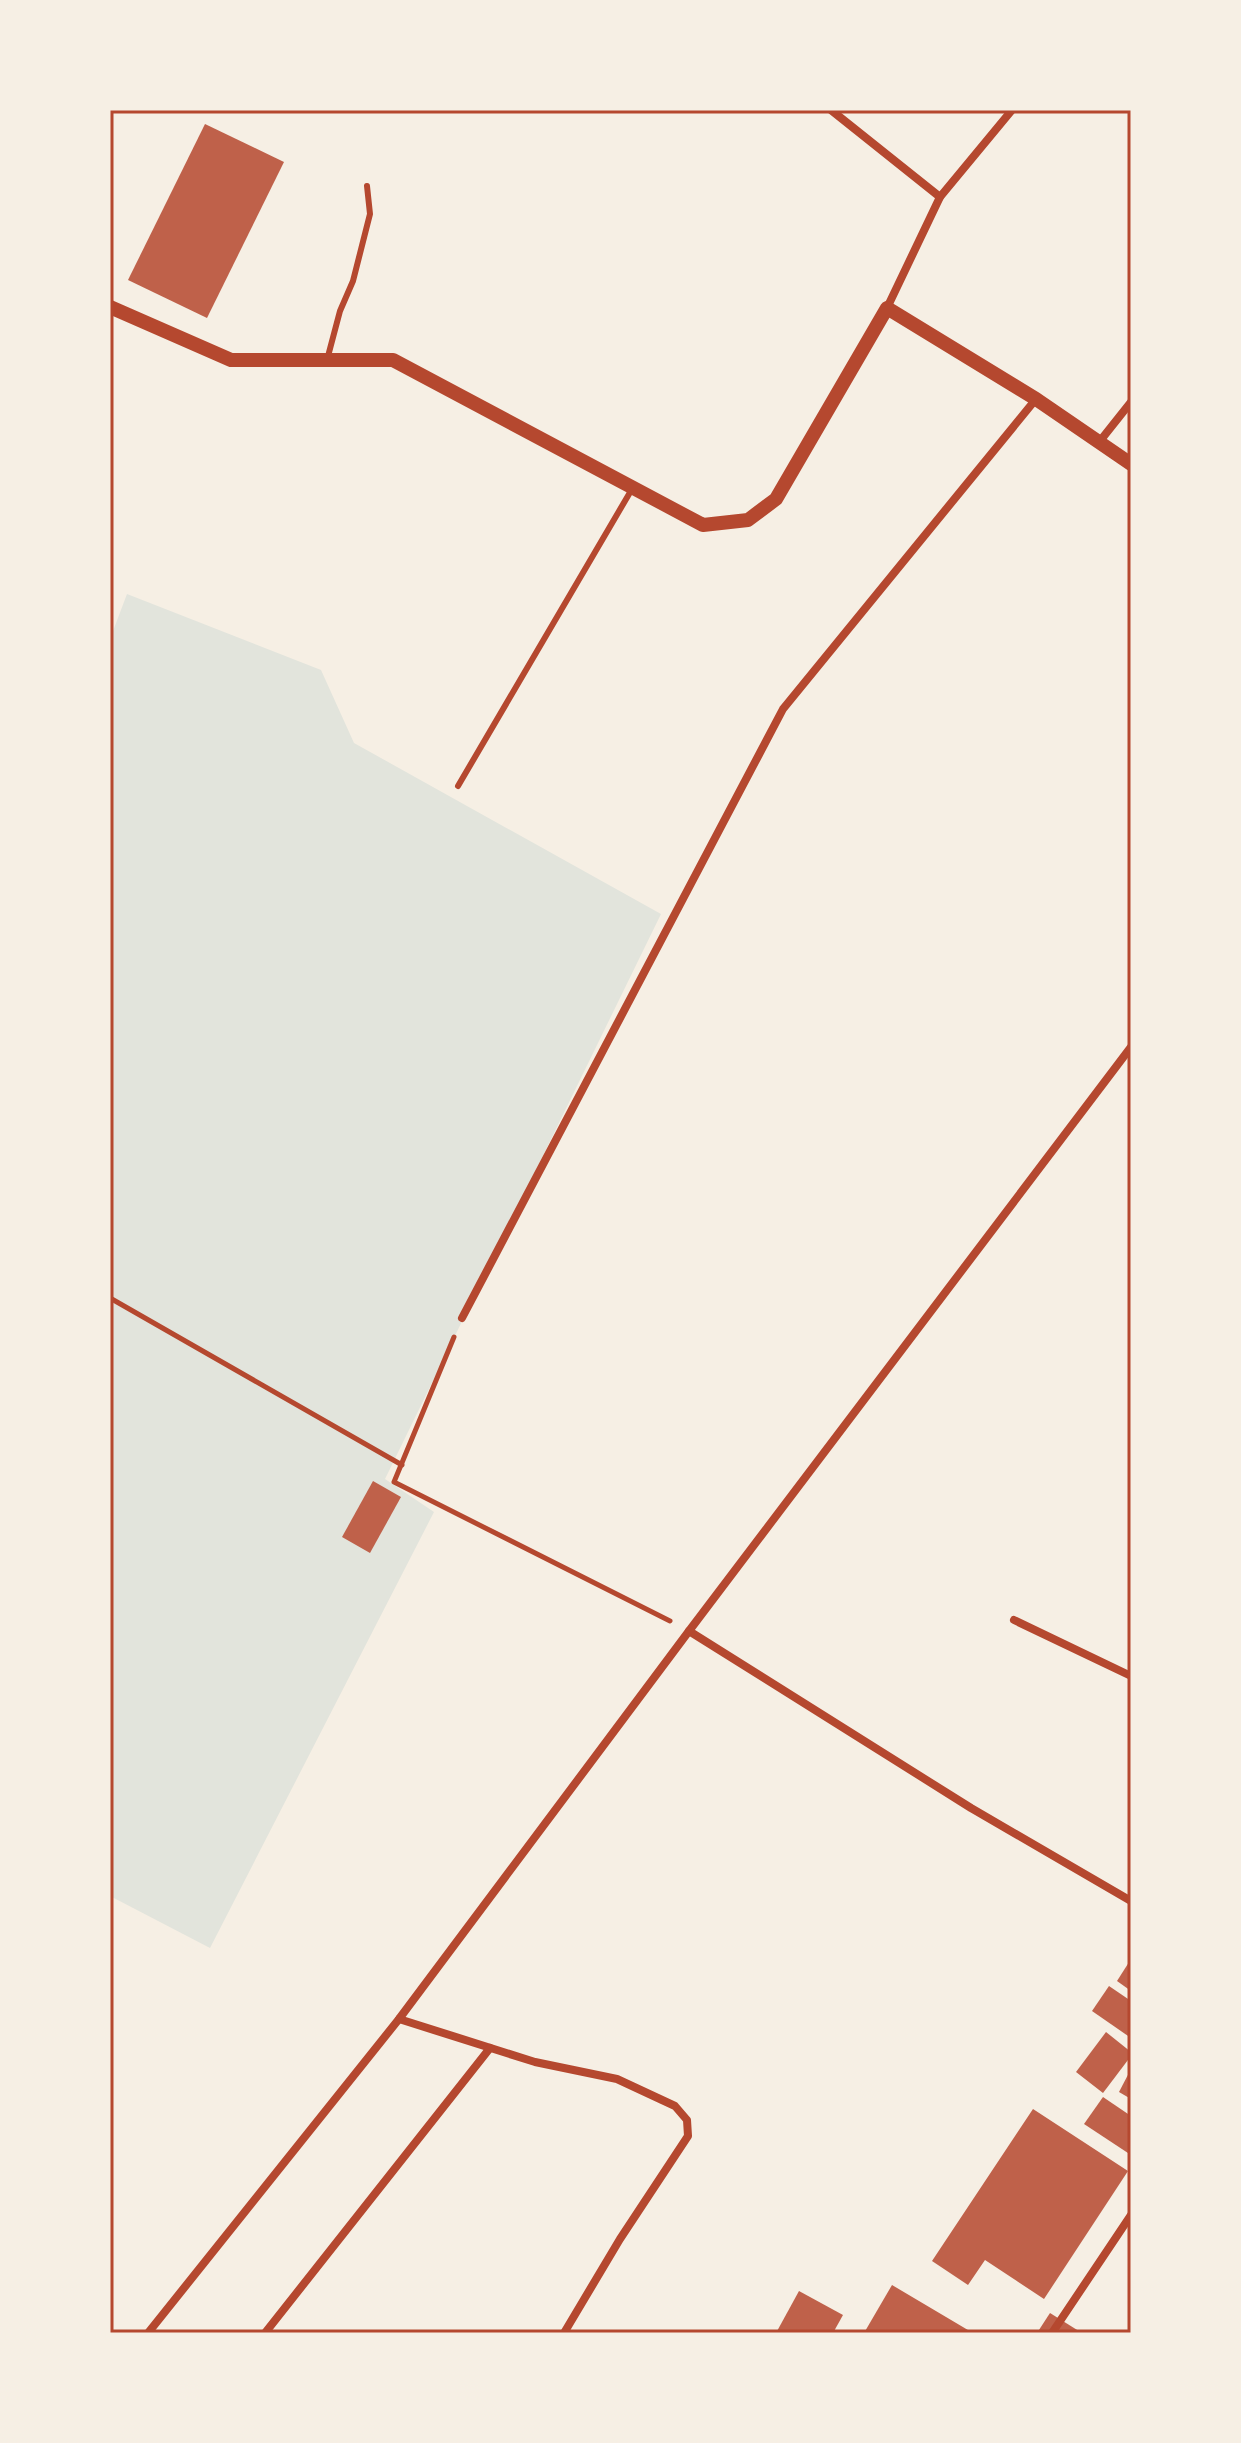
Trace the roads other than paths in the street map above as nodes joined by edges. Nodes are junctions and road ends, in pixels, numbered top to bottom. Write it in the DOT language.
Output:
graph roads {
  1 [pos="831,110"];
  2 [pos="1012,110"];
  3 [pos="367,186"];
  4 [pos="940,197"];
  5 [pos="110,307"];
  6 [pos="887,308"];
  7 [pos="327,360"];
  8 [pos="1036,399"];
  9 [pos="1131,402"];
  10 [pos="1100,441"];
  11 [pos="1131,464"];
  12 [pos="633,488"];
  13 [pos="458,786"];
  14 [pos="1131,1047"];
  15 [pos="462,1318"];
  16 [pos="1014,1620"];
  17 [pos="689,1631"];
  18 [pos="1131,1676"];
  19 [pos="1131,1901"];
  20 [pos="399,2019"];
  21 [pos="490,2048"];
  22 [pos="1131,2215"];
  23 [pos="148,2333"];
  24 [pos="265,2333"];
  25 [pos="564,2333"];
  26 [pos="1052,2333"];
  1 -- 4 [label="street"];
  2 -- 4 [label="street"];
  3 -- 7 [label="lane"];
  4 -- 6 [label="street"];
  5 -- 7 [label="street"];
  6 -- 8 [label="street"];
  6 -- 12 [label="street"];
  7 -- 12 [label="street"];
  8 -- 10 [label="street"];
  8 -- 15 [label="street"];
  9 -- 10 [label="street"];
  10 -- 11 [label="street"];
  12 -- 13 [label="lane"];
  14 -- 17 [label="street"];
  16 -- 18 [label="street"];
  17 -- 19 [label="street"];
  17 -- 20 [label="street"];
  20 -- 21 [label="street"];
  20 -- 23 [label="street"];
  21 -- 24 [label="street"];
  21 -- 25 [label="street"];
  22 -- 26 [label="street"];
}
